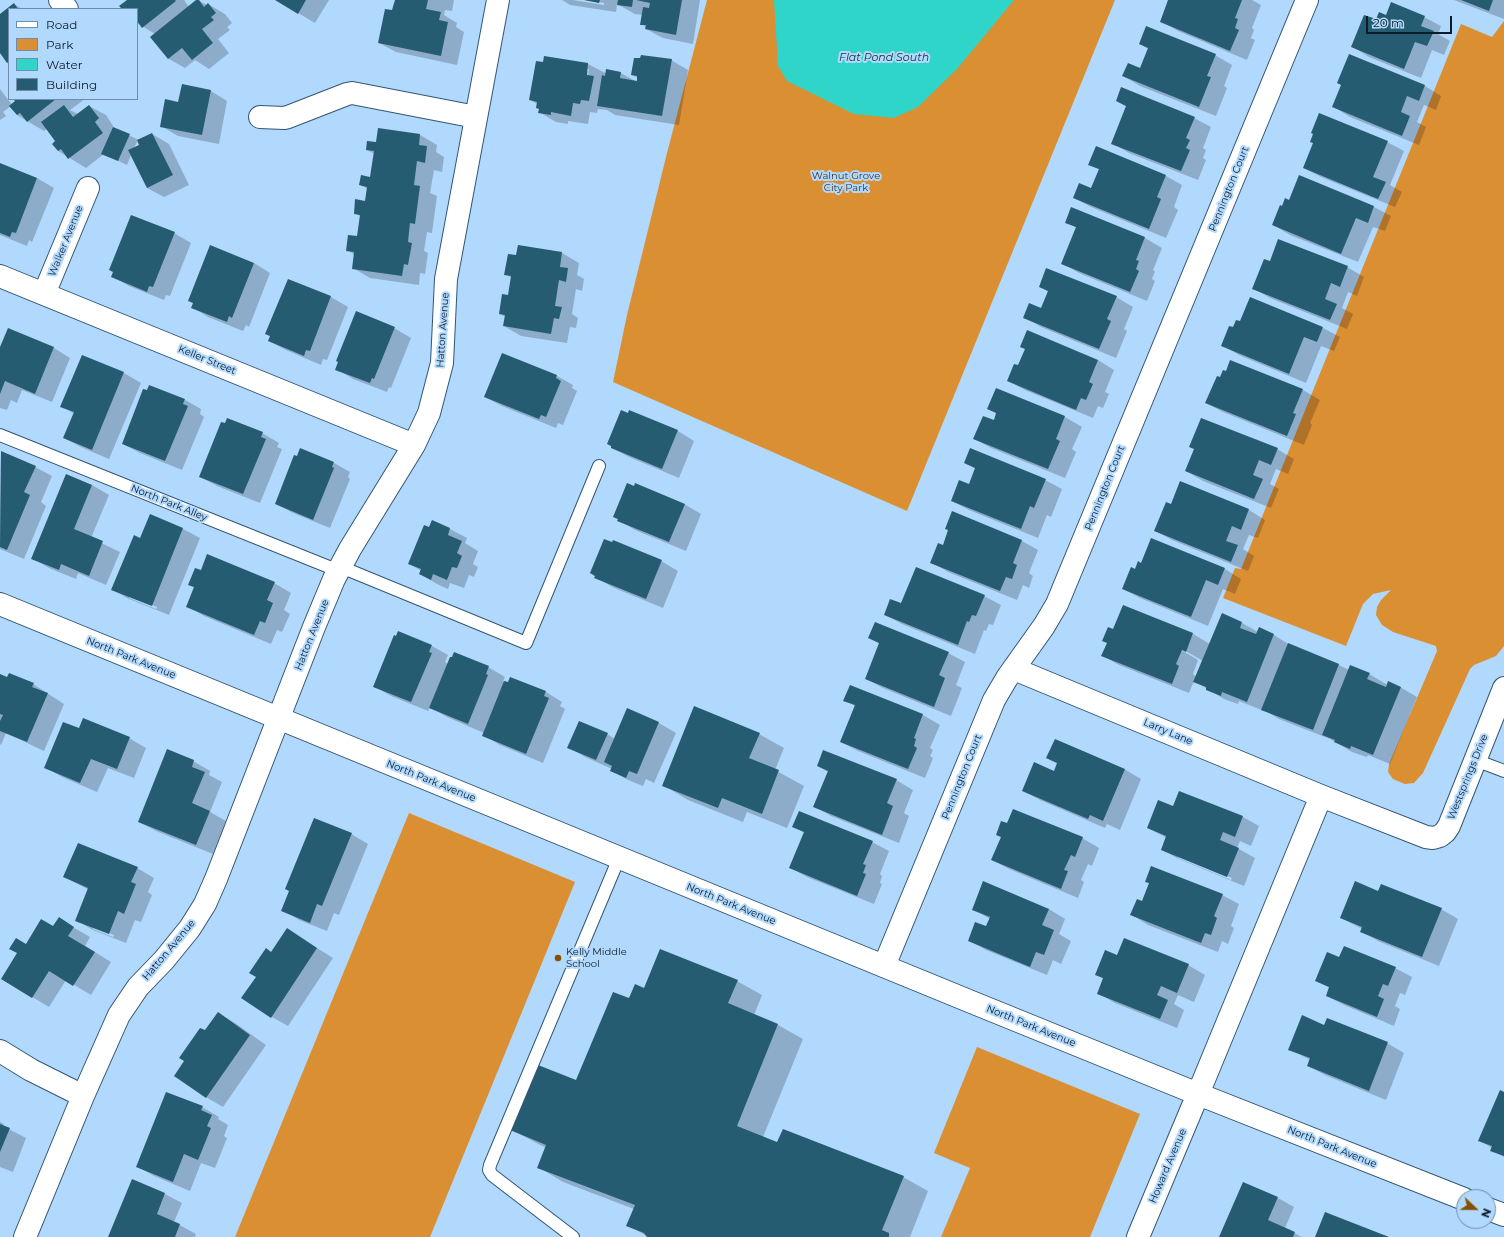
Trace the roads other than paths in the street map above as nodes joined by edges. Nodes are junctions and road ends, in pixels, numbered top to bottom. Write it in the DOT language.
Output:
graph roads {
  1 [pos="60,0"];
  2 [pos="498,0"];
  3 [pos="1307,0"];
  4 [pos="66,8"];
  5 [pos="260,117"];
  6 [pos="476,117"];
  7 [pos="88,188"];
  8 [pos="0,276"];
  9 [pos="44,294"];
  10 [pos="0,435"];
  11 [pos="414,445"];
  12 [pos="599,466"];
  13 [pos="340,569"];
  14 [pos="0,604"];
  15 [pos="1014,668"];
  16 [pos="1504,688"];
  17 [pos="279,718"];
  18 [pos="1475,760"];
  19 [pos="1504,771"];
  20 [pos="1321,796"];
  21 [pos="619,858"];
  22 [pos="884,966"];
  23 [pos="0,1051"];
  24 [pos="1198,1094"];
  25 [pos="83,1096"];
  26 [pos="1456,1196"];
  27 [pos="25,1237"];
  28 [pos="573,1237"];
  29 [pos="1138,1237"];
  1 -- 4 [label="street"];
  2 -- 6 [label="street, Hatton Avenue"];
  3 -- 15 [label="street, Pennington Court"];
  5 -- 6 [label="street"];
  6 -- 11 [label="street, Hatton Avenue"];
  7 -- 9 [label="street, Walker Avenue"];
  8 -- 9 [label="street, Keller Street"];
  9 -- 11 [label="street, Keller Street"];
  10 -- 13 [label="lane, North Park Alley"];
  11 -- 13 [label="street, Hatton Avenue"];
  12 -- 13 [label="lane, North Park Alley"];
  13 -- 17 [label="street, Hatton Avenue"];
  14 -- 17 [label="street, North Park Avenue"];
  15 -- 20 [label="street, Larry Lane"];
  15 -- 22 [label="street, Pennington Court"];
  16 -- 18 [label="street, Westsprings Drive"];
  17 -- 21 [label="street, North Park Avenue"];
  17 -- 25 [label="street, Hatton Avenue"];
  18 -- 19 [label="lane"];
  18 -- 20 [label="street, Westsprings Drive"];
  20 -- 24 [label="street, Howard Avenue"];
  21 -- 22 [label="street, North Park Avenue"];
  21 -- 28 [label="lane"];
  22 -- 24 [label="street, North Park Avenue"];
  23 -- 25 [label="street"];
  24 -- 26 [label="street, North Park Avenue"];
  24 -- 29 [label="street, Howard Avenue"];
  25 -- 27 [label="street, Hatton Avenue"];
}
